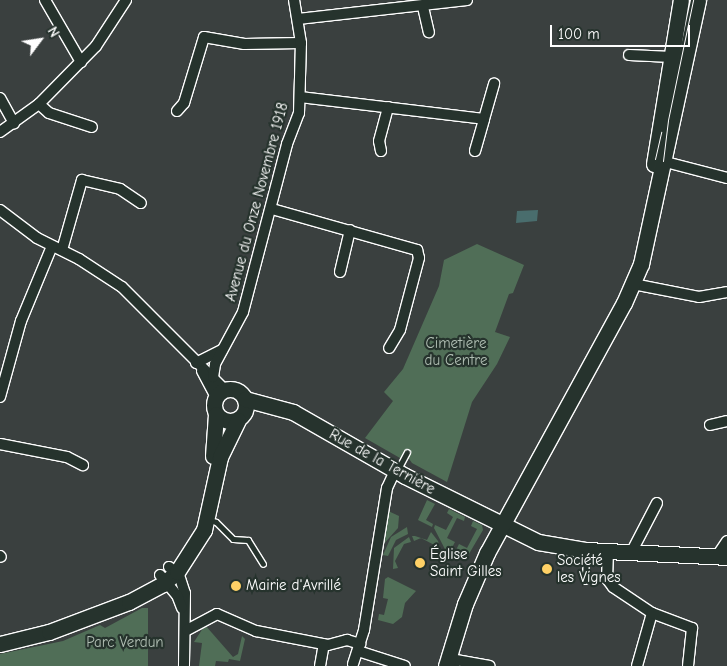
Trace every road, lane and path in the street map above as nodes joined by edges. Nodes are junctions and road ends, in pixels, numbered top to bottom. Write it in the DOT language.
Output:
graph roads {
  1 [pos="45,0"];
  2 [pos="126,0"];
  3 [pos="294,0"];
  4 [pos="467,0"];
  5 [pos="682,0"];
  6 [pos="698,0"];
  7 [pos="424,7"];
  8 [pos="298,19"];
  9 [pos="429,32"];
  10 [pos="301,43"];
  11 [pos="629,54"];
  12 [pos="672,57"];
  13 [pos="81,62"];
  14 [pos="494,83"];
  15 [pos="300,97"];
  16 [pos="0,98"];
  17 [pos="39,104"];
  18 [pos="388,107"];
  19 [pos="177,111"];
  20 [pos="484,119"];
  21 [pos="14,123"];
  22 [pos="92,127"];
  23 [pos="0,132"];
  24 [pos="381,151"];
  25 [pos="475,151"];
  26 [pos="659,160"];
  27 [pos="727,178"];
  28 [pos="141,203"];
  29 [pos="272,209"];
  30 [pos="0,210"];
  31 [pos="350,230"];
  32 [pos="52,246"];
  33 [pos="62,250"];
  34 [pos="340,272"];
  35 [pos="633,284"];
  36 [pos="727,292"];
  37 [pos="225,348"];
  38 [pos="389,348"];
  39 [pos="198,365"];
  40 [pos="213,377"];
  41 [pos="2,383"];
  42 [pos="221,393"];
  43 [pos="0,397"];
  44 [pos="243,410"];
  45 [pos="216,414"];
  46 [pos="727,421"];
  47 [pos="710,424"];
  48 [pos="0,444"];
  49 [pos="407,452"];
  50 [pos="83,465"];
  51 [pos="396,471"];
  52 [pos="657,503"];
  53 [pos="204,518"];
  54 [pos="498,524"];
  55 [pos="727,541"];
  56 [pos="586,550"];
  57 [pos="608,551"];
  58 [pos="632,551"];
  59 [pos="722,557"];
  60 [pos="263,564"];
  61 [pos="168,574"];
  62 [pos="585,581"];
  63 [pos="652,613"];
  64 [pos="186,630"];
  65 [pos="0,644"];
  66 [pos="324,644"];
  67 [pos="359,648"];
  68 [pos="353,664"];
  69 [pos="184,666"];
  70 [pos="320,666"];
  71 [pos="404,666"];
  72 [pos="438,666"];
  73 [pos="446,666"];
  74 [pos="454,666"];
  75 [pos="489,666"];
  76 [pos="637,666"];
  77 [pos="688,666"];
  1 -- 13 [label="street"];
  2 -- 13 [label="street"];
  3 -- 8 [label="street, Avenue du Onze Novembre 1918"];
  4 -- 7 [label="street"];
  5 -- 12 [label="main road"];
  6 -- 26 [label="main road"];
  7 -- 8 [label="street"];
  7 -- 9 [label="street"];
  8 -- 10 [label="street, Avenue du Onze Novembre 1918"];
  10 -- 15 [label="street, Avenue du Onze Novembre 1918"];
  10 -- 19 [label="street"];
  11 -- 12 [label="street"];
  12 -- 26 [label="main road"];
  13 -- 17 [label="street"];
  14 -- 20 [label="street"];
  15 -- 18 [label="street"];
  15 -- 29 [label="street, Avenue du Onze Novembre 1918"];
  16 -- 21 [label="street"];
  17 -- 21 [label="street"];
  17 -- 22 [label="street"];
  18 -- 20 [label="street"];
  18 -- 24 [label="street"];
  20 -- 25 [label="street"];
  21 -- 23 [label="street"];
  26 -- 27 [label="street"];
  26 -- 35 [label="main road"];
  26 -- 54 [label="main road"];
  28 -- 33 [label="street"];
  29 -- 31 [label="street"];
  29 -- 37 [label="street, Avenue du Onze Novembre 1918"];
  30 -- 32 [label="street"];
  31 -- 34 [label="street"];
  31 -- 38 [label="street"];
  32 -- 33 [label="street"];
  32 -- 41 [label="street"];
  33 -- 39 [label="street"];
  35 -- 36 [label="street"];
  35 -- 54 [label="main road"];
  37 -- 39 [label="street"];
  37 -- 40 [label="street, Avenue du Onze Novembre 1918"];
  39 -- 40 [label="street"];
  39 -- 42 [label="street"];
  40 -- 42 [label="street"];
  41 -- 43 [label="street"];
  42 -- 44 [label="main road"];
  42 -- 45 [label="main road"];
  44 -- 45 [label="main road"];
  44 -- 51 [label="main road, Rue de la Ternière"];
  44 -- 53 [label="main road"];
  45 -- 53 [label="main road"];
  46 -- 47 [label="street"];
  48 -- 50 [label="street"];
  49 -- 51 [label="lane"];
  51 -- 54 [label="main road, Rue de la Ternière"];
  51 -- 67 [label="street"];
  52 -- 58 [label="street"];
  53 -- 60 [label="lane"];
  53 -- 61 [label="main road"];
  54 -- 56 [label="main road, Rue de la Ternière"];
  54 -- 72 [label="main road"];
  54 -- 73 [label="main road"];
  55 -- 59 [label="street"];
  56 -- 57 [label="main road, Rue de la Ternière"];
  56 -- 62 [label="lane"];
  57 -- 58 [label="main road, Rue de la Ternière"];
  57 -- 63 [label="street"];
  58 -- 59 [label="main road, Rue de la Ternière"];
  61 -- 64 [label="street"];
  61 -- 65 [label="main road"];
  63 -- 76 [label="street"];
  63 -- 77 [label="street"];
  64 -- 66 [label="street"];
  64 -- 69 [label="street"];
  66 -- 67 [label="street"];
  66 -- 70 [label="street"];
  67 -- 68 [label="street"];
  67 -- 71 [label="street"];
  74 -- 75 [label="street"];
}
